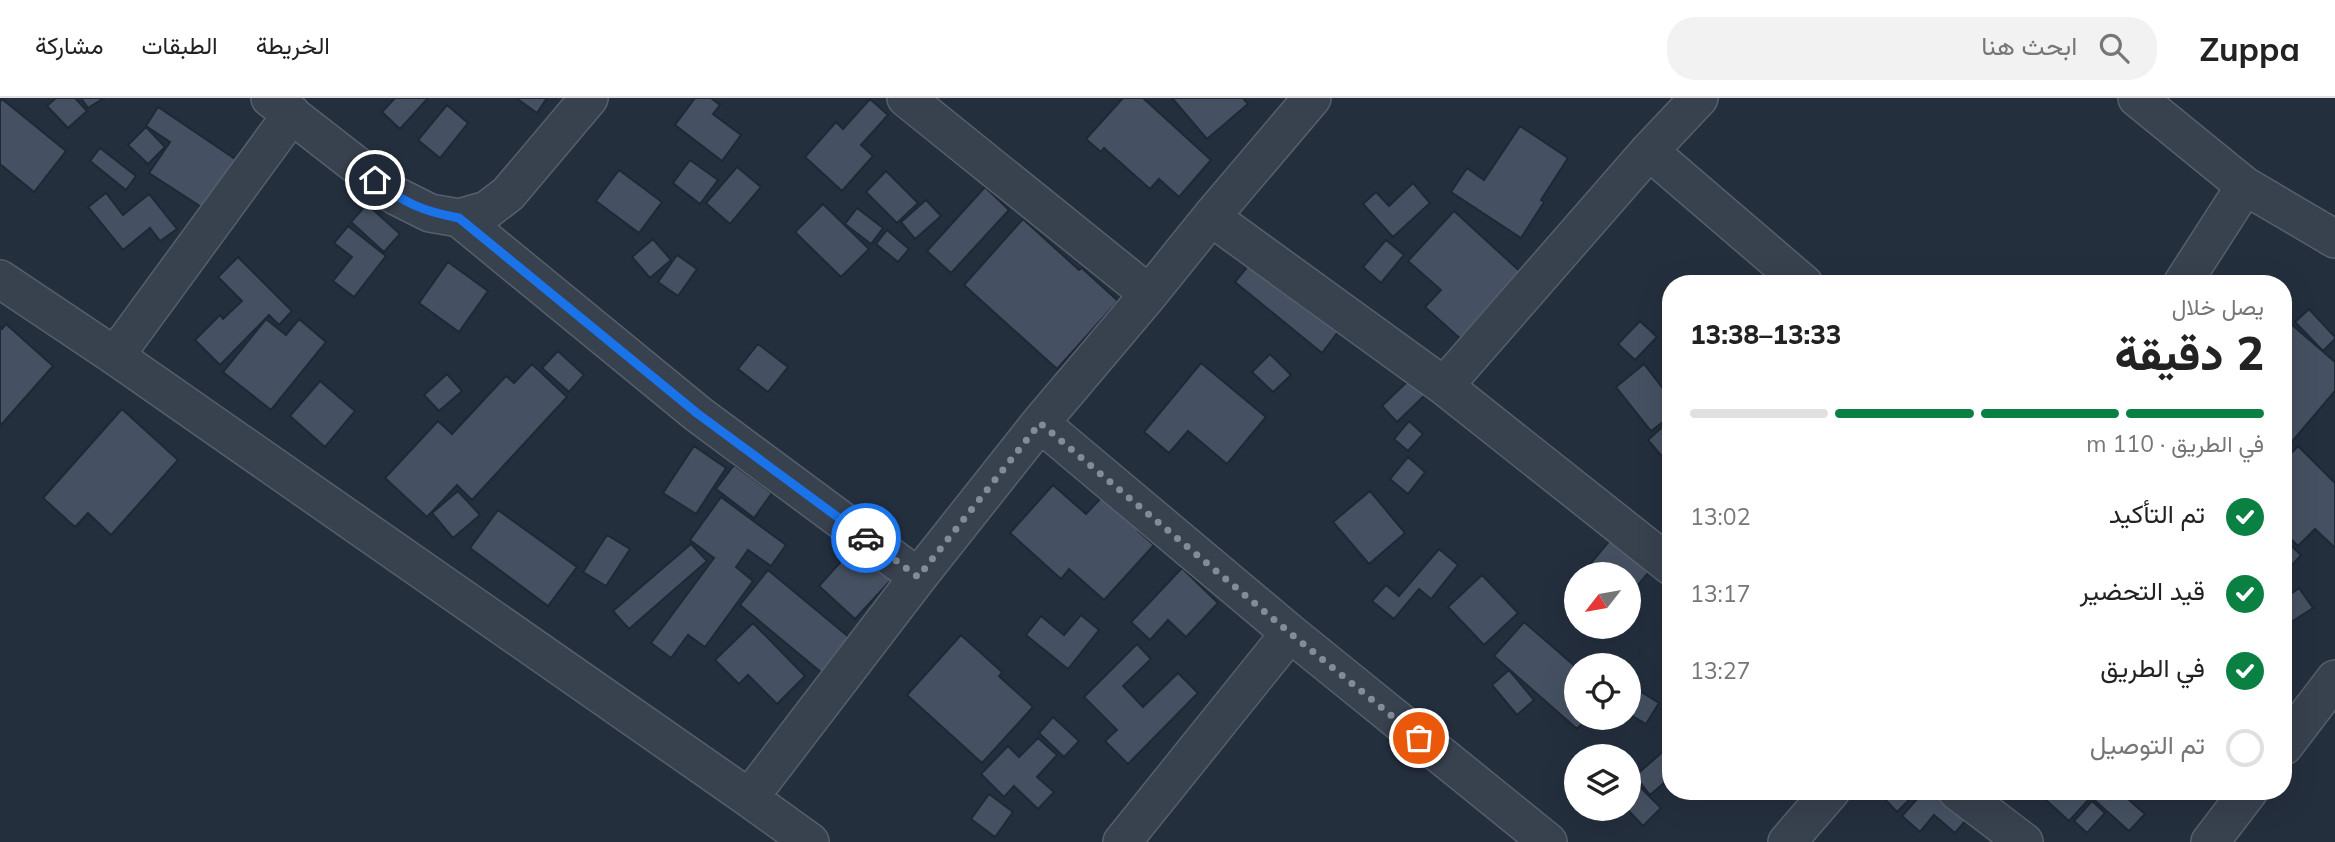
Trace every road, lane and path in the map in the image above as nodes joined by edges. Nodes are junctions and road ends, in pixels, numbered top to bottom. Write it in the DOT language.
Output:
graph roads {
  1 [pos="589,98"];
  2 [pos="905,98"];
  3 [pos="1312,98"];
  4 [pos="1699,98"];
  5 [pos="2137,98"];
  6 [pos="281,106"];
  7 [pos="1649,151"];
  8 [pos="2245,186"];
  9 [pos="1211,217"];
  10 [pos="459,218"];
  11 [pos="2335,239"];
  12 [pos="1794,275"];
  13 [pos="2188,275"];
  14 [pos="0,279"];
  15 [pos="1150,295"];
  16 [pos="115,356"];
  17 [pos="1444,386"];
  18 [pos="1040,423"];
  19 [pos="1662,559"];
  20 [pos="918,577"];
  21 [pos="1290,633"];
  22 [pos="2335,679"];
  23 [pos="2292,735"];
  24 [pos="749,798"];
  25 [pos="1823,800"];
  26 [pos="1969,800"];
  27 [pos="2242,800"];
  28 [pos="810,842"];
  29 [pos="1122,842"];
  30 [pos="1548,842"];
  31 [pos="1787,842"];
  32 [pos="2024,842"];
  33 [pos="2210,842"];
  1 -- 10 [label="street"];
  2 -- 15 [label="street"];
  3 -- 9 [label="street"];
  4 -- 7 [label="street"];
  5 -- 8 [label="street"];
  6 -- 10 [label="street"];
  6 -- 16 [label="street"];
  7 -- 12 [label="street"];
  7 -- 17 [label="street"];
  8 -- 11 [label="street"];
  8 -- 13 [label="street"];
  9 -- 15 [label="street"];
  9 -- 17 [label="street"];
  10 -- 20 [label="street"];
  14 -- 16 [label="street"];
  15 -- 18 [label="street"];
  16 -- 24 [label="street"];
  17 -- 19 [label="street"];
  18 -- 20 [label="street"];
  18 -- 21 [label="street"];
  20 -- 24 [label="street"];
  21 -- 29 [label="street"];
  21 -- 30 [label="street"];
  22 -- 23 [label="street"];
  24 -- 28 [label="street"];
  25 -- 31 [label="street"];
  26 -- 32 [label="street"];
  27 -- 33 [label="street"];
}
